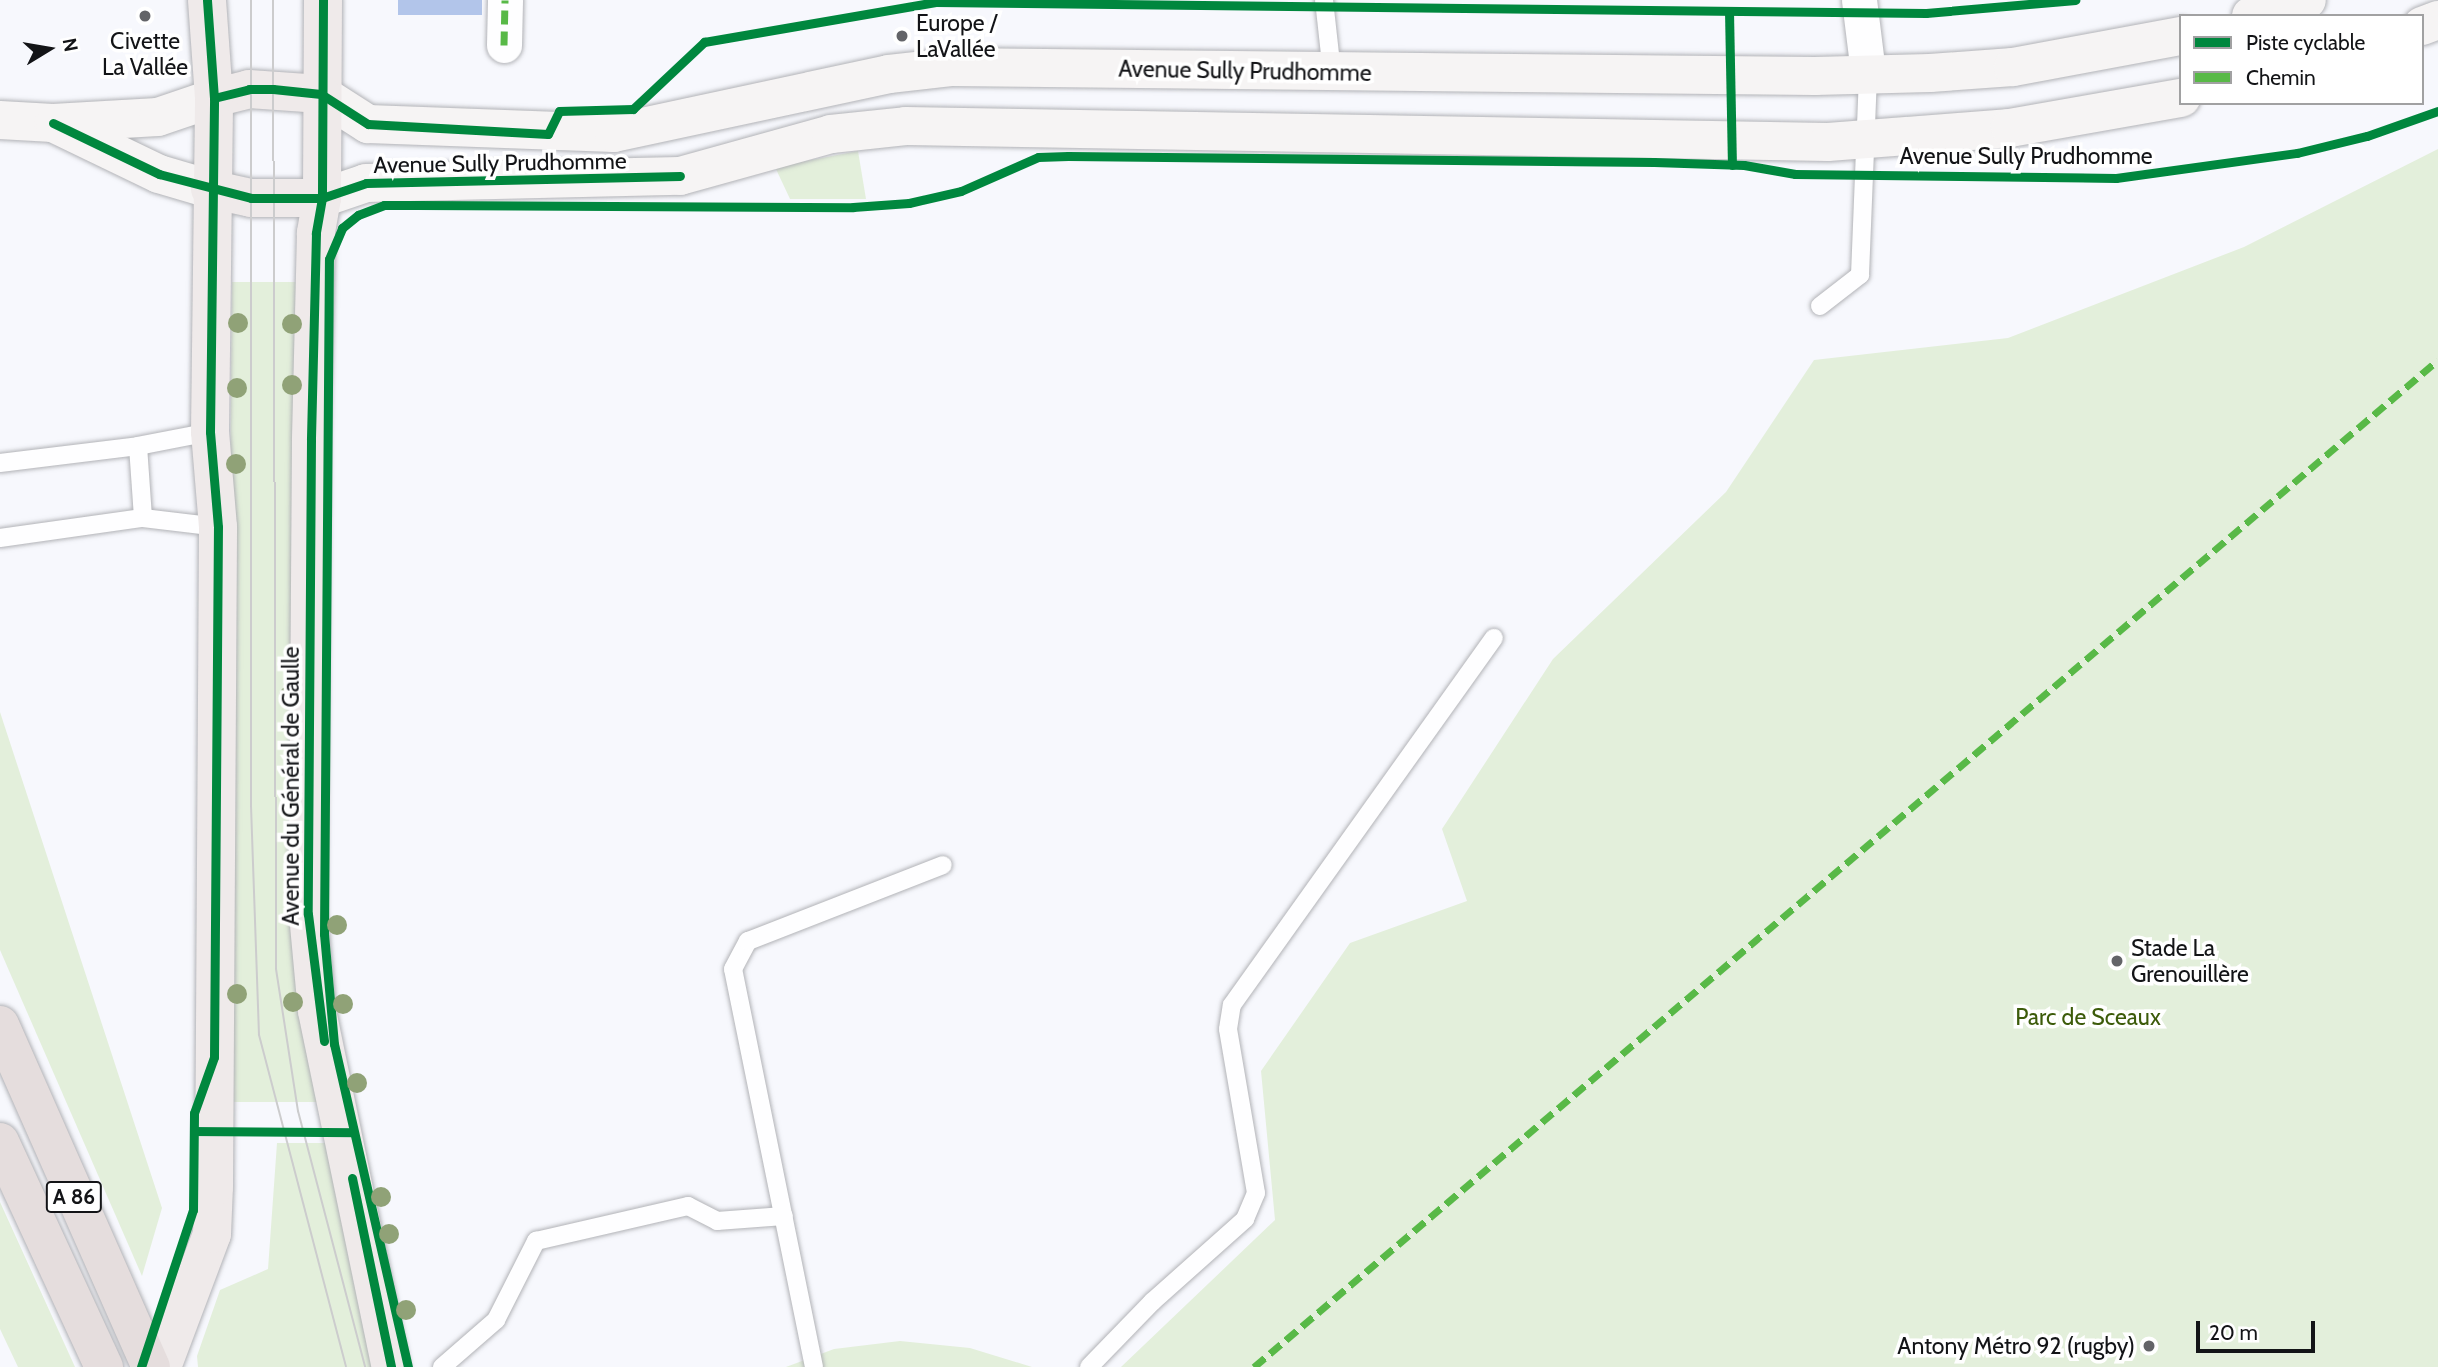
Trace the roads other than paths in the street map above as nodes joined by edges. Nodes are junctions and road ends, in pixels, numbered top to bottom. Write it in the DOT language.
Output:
graph roads {
  1 [pos="207,0"];
  2 [pos="323,0"];
  3 [pos="505,0"];
  4 [pos="1324,0"];
  5 [pos="1859,0"];
  6 [pos="2307,0"];
  7 [pos="2258,14"];
  8 [pos="2179,36"];
  9 [pos="504,45"];
  10 [pos="1332,72"];
  11 [pos="1868,72"];
  12 [pos="321,94"];
  13 [pos="214,98"];
  14 [pos="2179,98"];
  15 [pos="0,120"];
  16 [pos="53,123"];
  17 [pos="1863,140"];
  18 [pos="210,189"];
  19 [pos="323,198"];
  20 [pos="1820,306"];
  21 [pos="210,432"];
  22 [pos="138,446"];
  23 [pos="0,463"];
  24 [pos="143,518"];
  25 [pos="218,527"];
  26 [pos="0,538"];
  27 [pos="1494,638"];
  28 [pos="943,865"];
  29 [pos="0,1025"];
  30 [pos="0,1142"];
  31 [pos="784,1216"];
  32 [pos="104,1367"];
  33 [pos="151,1367"];
  34 [pos="162,1367"];
  35 [pos="391,1367"];
  36 [pos="442,1367"];
  37 [pos="814,1367"];
  38 [pos="1089,1367"];
  1 -- 13 [label="main road"];
  2 -- 12 [label="main road, Avenue du Général de Gaulle"];
  3 -- 9 [label="street"];
  4 -- 10 [label="lane"];
  5 -- 11 [label="street"];
  6 -- 7 [label="main road"];
  8 -- 11 [label="main road, Avenue Sully Prudhomme"];
  10 -- 11 [label="main road, Avenue Sully Prudhomme"];
  10 -- 12 [label="main road, Avenue Sully Prudhomme"];
  11 -- 17 [label="lane"];
  12 -- 13 [label="main road"];
  12 -- 19 [label="main road, Avenue du Général de Gaulle"];
  13 -- 16 [label="main road"];
  13 -- 18 [label="main road"];
  14 -- 17 [label="main road, Avenue Sully Prudhomme"];
  15 -- 16 [label="main road"];
  16 -- 18 [label="main road"];
  17 -- 19 [label="main road, Avenue Sully Prudhomme"];
  17 -- 20 [label="lane"];
  18 -- 19 [label="main road"];
  18 -- 21 [label="main road"];
  19 -- 35 [label="main road, Avenue du Général de Gaulle"];
  21 -- 22 [label="lane"];
  21 -- 25 [label="main road"];
  22 -- 23 [label="lane"];
  22 -- 24 [label="lane"];
  24 -- 25 [label="lane"];
  24 -- 26 [label="lane"];
  25 -- 34 [label="main road"];
  27 -- 38 [label="lane"];
  28 -- 31 [label="lane"];
  29 -- 33 [label="highway, A 86"];
  30 -- 32 [label="highway, A 86"];
  31 -- 36 [label="lane"];
  31 -- 37 [label="lane"];
}
